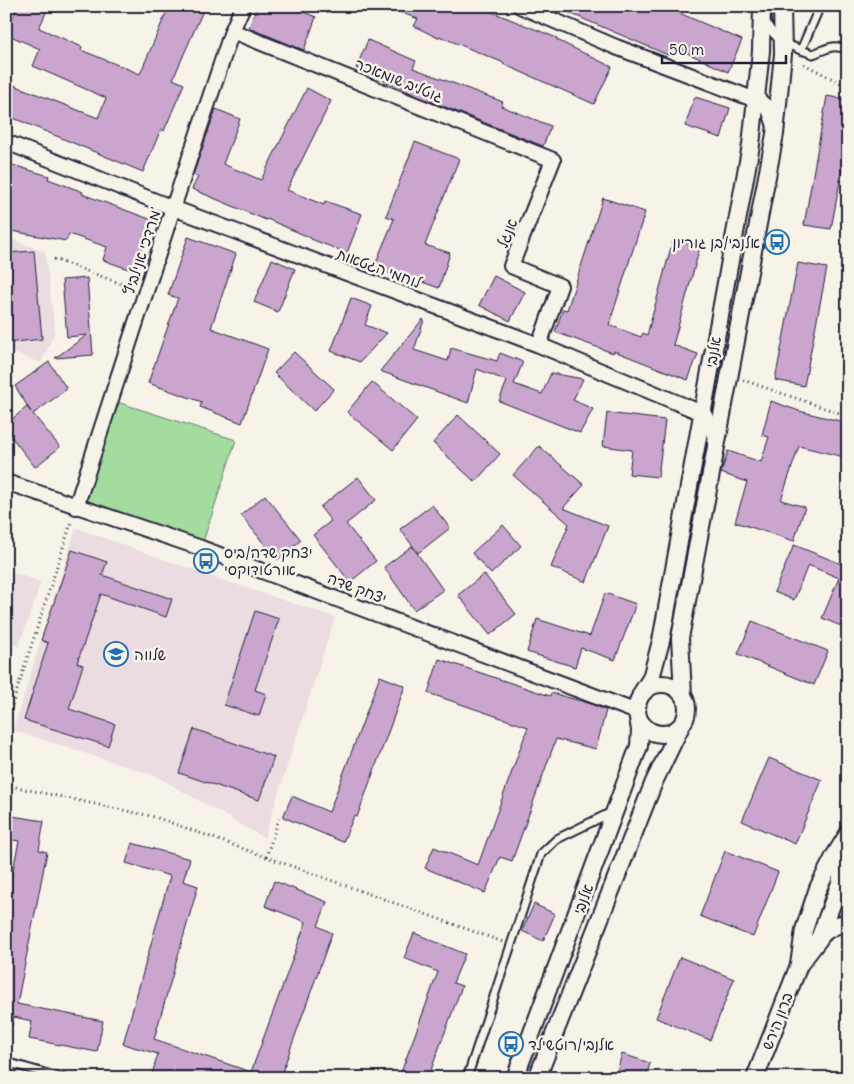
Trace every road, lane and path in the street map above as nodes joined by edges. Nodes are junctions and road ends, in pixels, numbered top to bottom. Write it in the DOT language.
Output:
graph roads {
  1 [pos="243,6"];
  2 [pos="520,6"];
  3 [pos="782,6"];
  4 [pos="820,6"];
  5 [pos="762,8"];
  6 [pos="232,31"];
  7 [pos="783,48"];
  8 [pos="801,50"];
  9 [pos="848,50"];
  10 [pos="848,87"];
  11 [pos="756,100"];
  12 [pos="775,134"];
  13 [pos="6,142"];
  14 [pos="553,160"];
  15 [pos="173,208"];
  16 [pos="54,259"];
  17 [pos="145,292"];
  18 [pos="539,345"];
  19 [pos="730,376"];
  20 [pos="702,413"];
  21 [pos="848,416"];
  22 [pos="716,450"];
  23 [pos="6,482"];
  24 [pos="76,507"];
  25 [pos="641,694"];
  26 [pos="683,696"];
  27 [pos="637,715"];
  28 [pos="6,724"];
  29 [pos="681,726"];
  30 [pos="6,785"];
  31 [pos="618,807"];
  32 [pos="279,819"];
  33 [pos="848,834"];
  34 [pos="848,842"];
  35 [pos="266,857"];
  36 [pos="818,888"];
  37 [pos="841,901"];
  38 [pos="848,923"];
  39 [pos="819,939"];
  40 [pos="510,944"];
  41 [pos="799,965"];
  42 [pos="6,1062"];
  43 [pos="62,1078"];
  44 [pos="467,1078"];
  45 [pos="515,1078"];
  46 [pos="537,1078"];
  47 [pos="755,1078"];
  1 -- 6 [label="street, מרדכי אנילביץ'"];
  2 -- 11 [label="street"];
  3 -- 7 [label="street, אלנבי"];
  4 -- 8 [label="lane"];
  5 -- 7 [label="lane"];
  5 -- 11 [label="street, אלנבי"];
  6 -- 14 [label="street, גוטליב שומאכר"];
  6 -- 15 [label="street, מרדכי אנילביץ'"];
  7 -- 8 [label="lane"];
  7 -- 10 [label="path"];
  7 -- 12 [label="street, אלנבי"];
  8 -- 9 [label="lane"];
  11 -- 12 [label="street"];
  11 -- 20 [label="street, אלנבי"];
  12 -- 19 [label="street, אלנבי"];
  13 -- 15 [label="street, לוחמי הגטאות"];
  14 -- 18 [label="street, אנגל"];
  15 -- 17 [label="street, מרדכי אנילביץ'"];
  15 -- 18 [label="street, לוחמי הגטאות"];
  16 -- 17 [label="path"];
  17 -- 24 [label="street, מרדכי אנילביץ'"];
  18 -- 20 [label="street, לוחמי הגטאות"];
  19 -- 21 [label="path"];
  19 -- 22 [label="street, אלנבי"];
  20 -- 22 [label="street"];
  20 -- 25 [label="street, אלנבי"];
  22 -- 26 [label="street, אלנבי"];
  23 -- 24 [label="street, יצחק שדה"];
  24 -- 27 [label="street, יצחק שדה"];
  24 -- 28 [label="path"];
  25 -- 26 [label="street"];
  25 -- 27 [label="street, אלנבי"];
  26 -- 29 [label="street, אלנבי"];
  27 -- 29 [label="street"];
  27 -- 31 [label="street, אלנבי"];
  29 -- 46 [label="street, אלנבי"];
  30 -- 35 [label="path"];
  31 -- 40 [label="lane"];
  31 -- 45 [label="street, אלנבי"];
  32 -- 35 [label="path"];
  33 -- 36 [label="street, ברון הירש"];
  34 -- 37 [label="street, ברון הירש"];
  35 -- 40 [label="path"];
  36 -- 37 [label="street"];
  36 -- 41 [label="street, ברון הירש"];
  37 -- 39 [label="street, ברון הירש"];
  38 -- 39 [label="street"];
  39 -- 41 [label="street, ברון הירש"];
  40 -- 44 [label="lane"];
  41 -- 47 [label="street, ברון הירש"];
  42 -- 43 [label="lane"];
}
